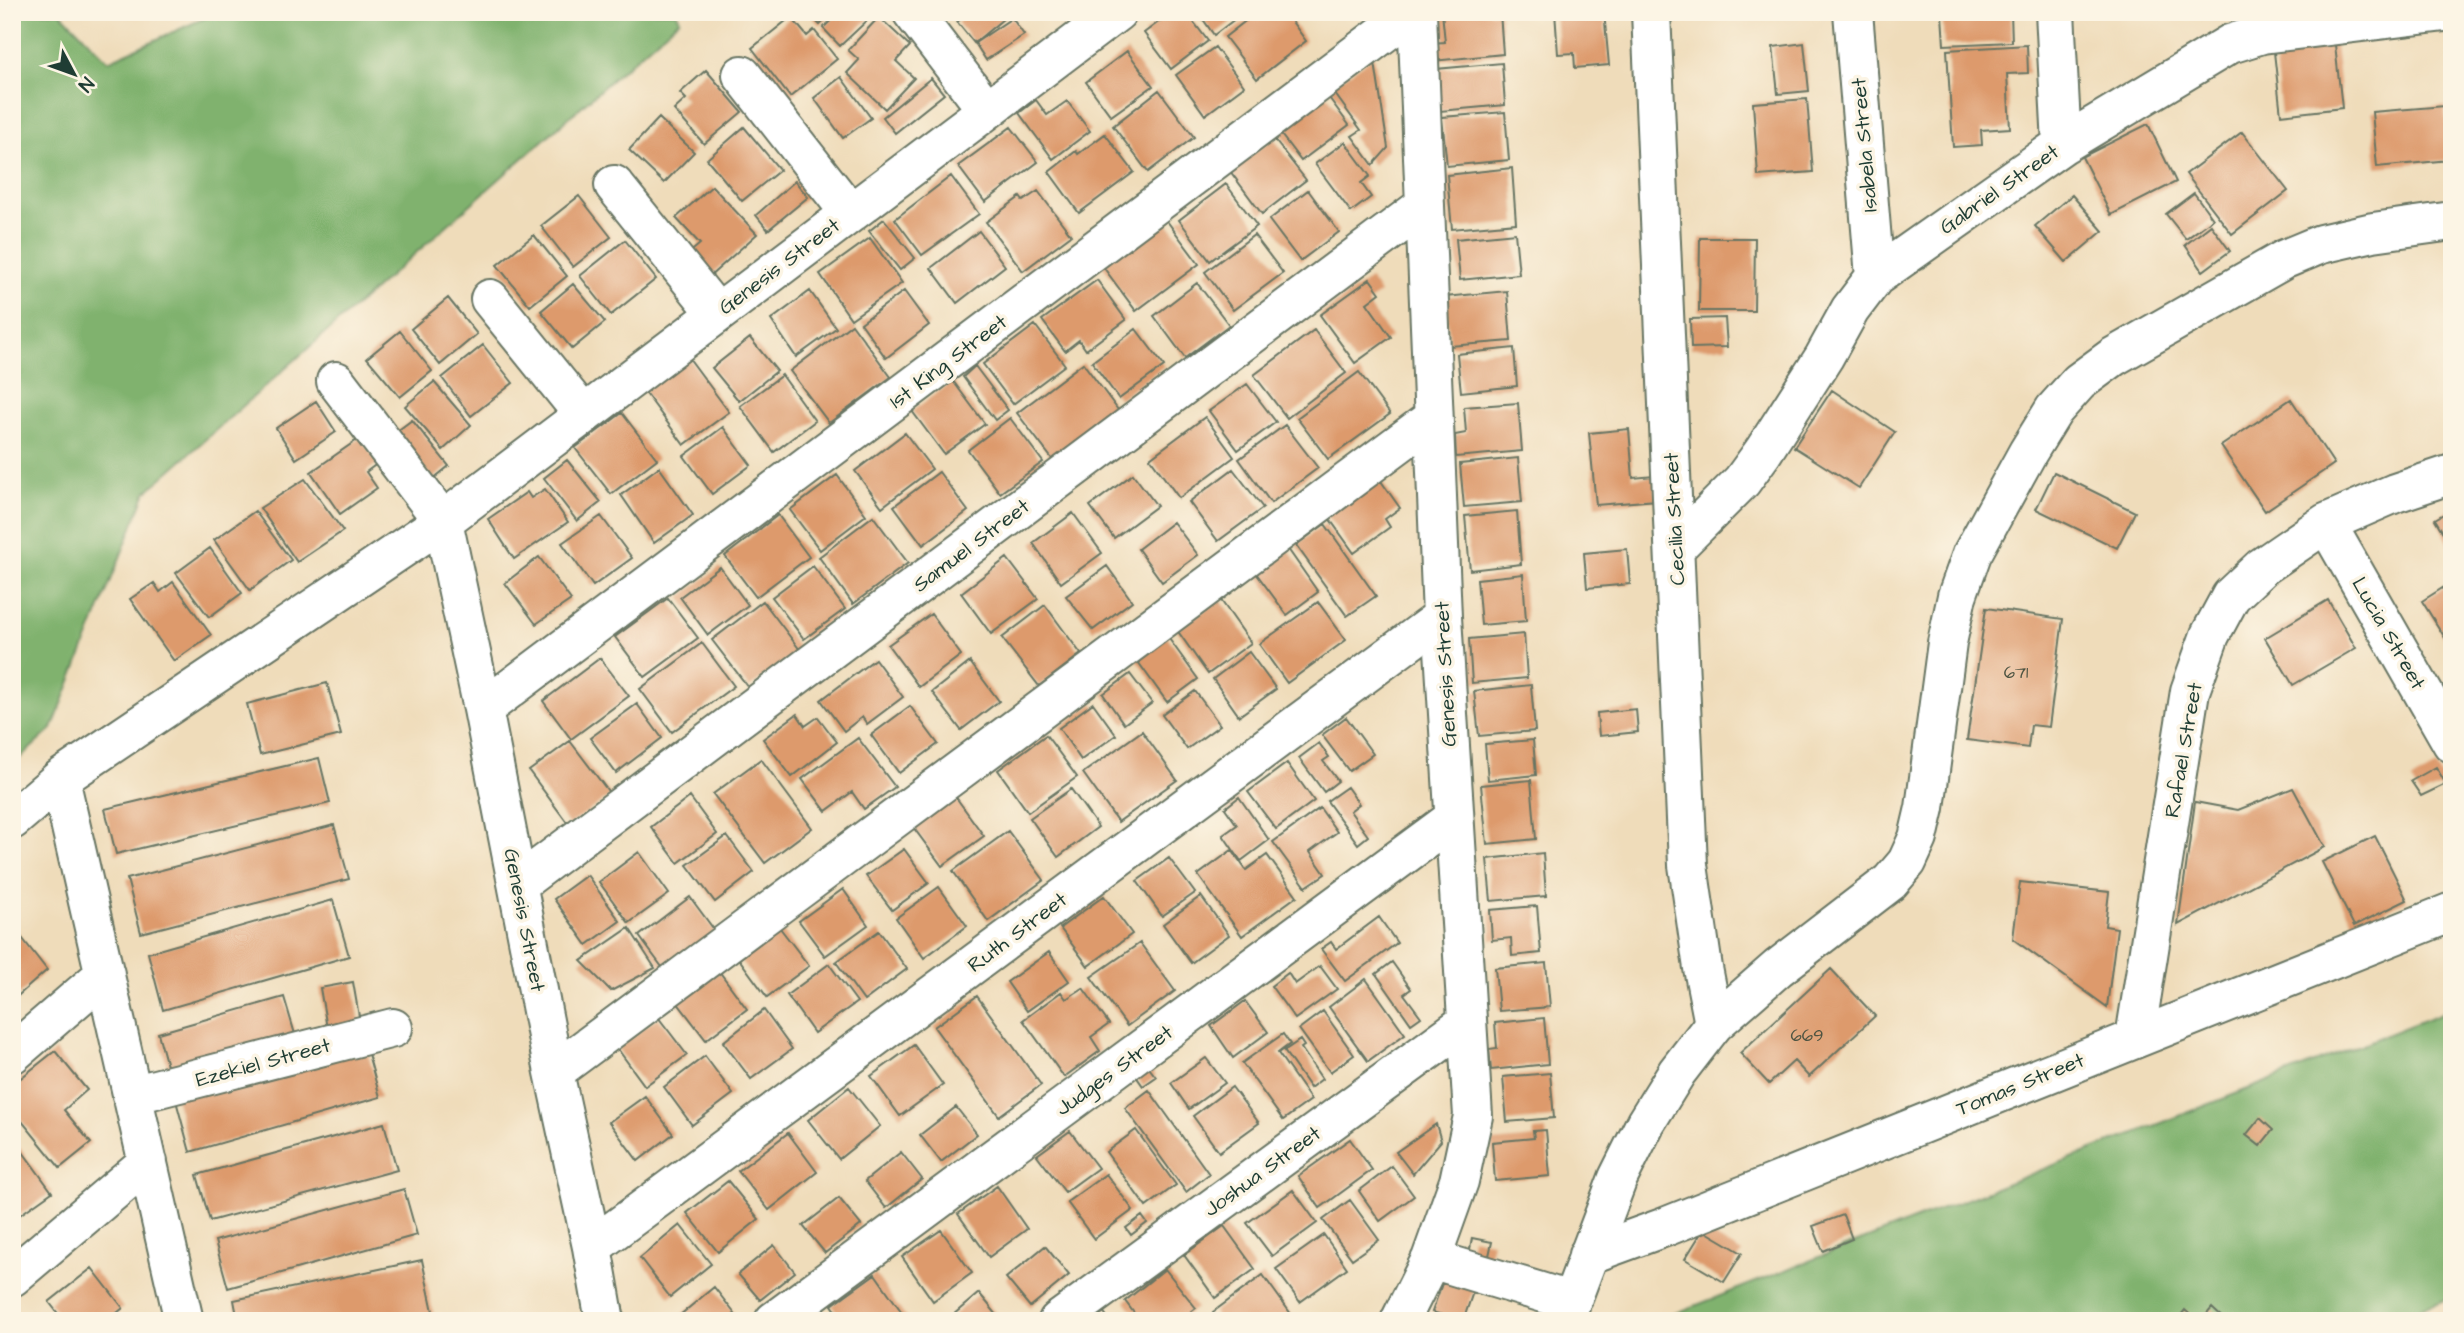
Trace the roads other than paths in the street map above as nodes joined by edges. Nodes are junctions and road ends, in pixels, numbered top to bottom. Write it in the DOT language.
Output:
graph roads {
  1 [pos="912,12"];
  2 [pos="1415,12"];
  3 [pos="1651,12"];
  4 [pos="1853,12"];
  5 [pos="2055,12"];
  6 [pos="2445,12"];
  7 [pos="1115,13"];
  8 [pos="2261,23"];
  9 [pos="742,75"];
  10 [pos="987,110"];
  11 [pos="2062,145"];
  12 [pos="614,185"];
  13 [pos="1425,205"];
  14 [pos="850,213"];
  15 [pos="2452,221"];
  16 [pos="1875,277"];
  17 [pos="490,299"];
  18 [pos="717,313"];
  19 [pos="336,381"];
  20 [pos="583,414"];
  21 [pos="1433,418"];
  22 [pos="2452,474"];
  23 [pos="443,521"];
  24 [pos="2326,523"];
  25 [pos="1675,548"];
  26 [pos="1442,617"];
  27 [pos="483,709"];
  28 [pos="2452,743"];
  29 [pos="60,779"];
  30 [pos="1453,819"];
  31 [pos="12,820"];
  32 [pos="518,884"];
  33 [pos="2452,912"];
  34 [pos="105,974"];
  35 [pos="1467,1021"];
  36 [pos="1714,1024"];
  37 [pos="393,1028"];
  38 [pos="2135,1038"];
  39 [pos="12,1054"];
  40 [pos="554,1072"];
  41 [pos="132,1096"];
  42 [pos="148,1162"];
  43 [pos="592,1247"];
  44 [pos="1587,1255"];
  45 [pos="1431,1259"];
  46 [pos="12,1277"];
  47 [pos="1567,1311"];
  48 [pos="1403,1320"];
  49 [pos="184,1321"];
  50 [pos="604,1321"];
  51 [pos="774,1321"];
  52 [pos="1058,1321"];
  1 -- 10 [label="street"];
  2 -- 13 [label="street, Genesis Street"];
  2 -- 27 [label="street, 1st King Street"];
  3 -- 25 [label="street, Cecilia Street"];
  4 -- 16 [label="street, Isabela Street"];
  5 -- 11 [label="street"];
  6 -- 8 [label="street, Gabriel Street"];
  7 -- 10 [label="street, Genesis Street"];
  8 -- 11 [label="street, Gabriel Street"];
  9 -- 14 [label="street"];
  10 -- 14 [label="street, Genesis Street"];
  11 -- 16 [label="street, Gabriel Street"];
  12 -- 18 [label="street"];
  13 -- 21 [label="street, Genesis Street"];
  13 -- 32 [label="street, Samuel Street"];
  14 -- 18 [label="street, Genesis Street"];
  15 -- 36 [label="street"];
  16 -- 25 [label="street, Gabriel Street"];
  17 -- 20 [label="street"];
  18 -- 20 [label="street, Genesis Street"];
  19 -- 23 [label="street"];
  20 -- 23 [label="street, Genesis Street"];
  21 -- 26 [label="street, Genesis Street"];
  21 -- 40 [label="street"];
  22 -- 24 [label="street, Rafael Street"];
  23 -- 27 [label="street, Genesis Street"];
  23 -- 29 [label="street, Genesis Street"];
  24 -- 28 [label="street, Lucia Street"];
  24 -- 38 [label="street, Rafael Street"];
  25 -- 36 [label="street, Cecilia Street"];
  26 -- 30 [label="street, Genesis Street"];
  26 -- 43 [label="street, Ruth Street"];
  27 -- 32 [label="street, Genesis Street"];
  29 -- 31 [label="street, Genesis Street"];
  29 -- 34 [label="street"];
  30 -- 35 [label="street, Genesis Street"];
  30 -- 51 [label="street, Judges Street"];
  32 -- 40 [label="street, Genesis Street"];
  33 -- 38 [label="street, Tomas Street"];
  34 -- 39 [label="street"];
  34 -- 41 [label="street"];
  35 -- 45 [label="street, Genesis Street"];
  35 -- 52 [label="street, Joshua Street"];
  36 -- 44 [label="street"];
  37 -- 41 [label="street, Ezekiel Street"];
  38 -- 44 [label="street, Tomas Street"];
  40 -- 43 [label="street, Genesis Street"];
  41 -- 42 [label="street"];
  42 -- 46 [label="street"];
  42 -- 49 [label="street"];
  43 -- 50 [label="street, Genesis Street"];
  44 -- 47 [label="street"];
  45 -- 47 [label="street"];
  45 -- 48 [label="street, Genesis Street"];
}
